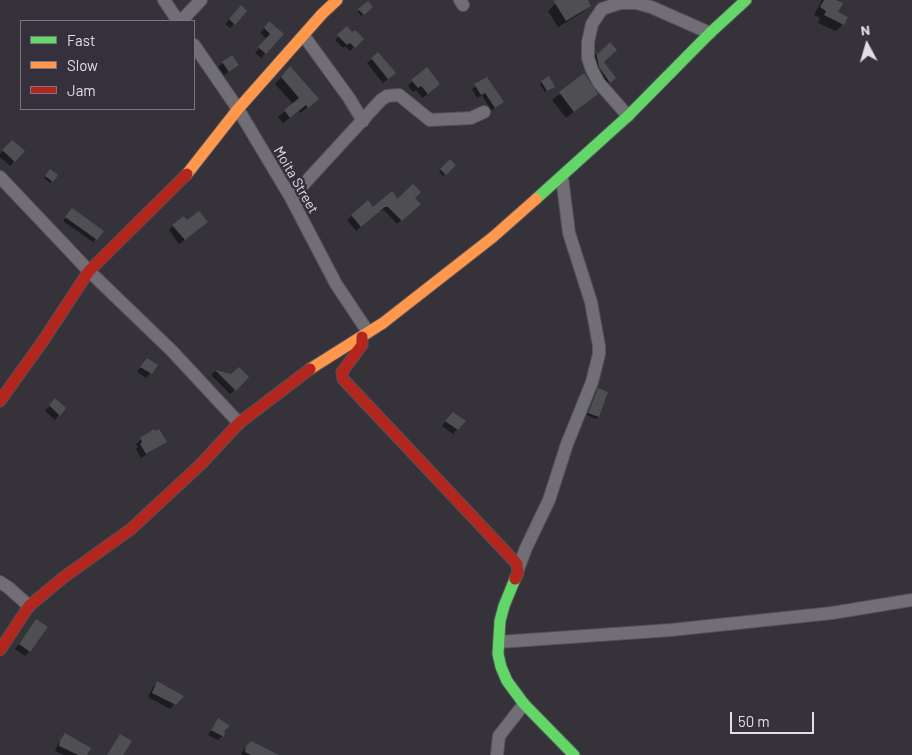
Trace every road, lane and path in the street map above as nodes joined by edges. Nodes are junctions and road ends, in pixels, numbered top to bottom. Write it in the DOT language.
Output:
graph roads {
  1 [pos="164,0"];
  2 [pos="201,0"];
  3 [pos="337,0"];
  4 [pos="746,0"];
  5 [pos="179,20"];
  6 [pos="181,20"];
  7 [pos="710,33"];
  8 [pos="304,36"];
  9 [pos="195,46"];
  10 [pos="238,109"];
  11 [pos="484,112"];
  12 [pos="628,116"];
  13 [pos="363,120"];
  14 [pos="0,177"];
  15 [pos="562,177"];
  16 [pos="291,198"];
  17 [pos="89,271"];
  18 [pos="365,334"];
  19 [pos="0,401"];
  20 [pos="239,423"];
  21 [pos="518,569"];
  22 [pos="0,582"];
  23 [pos="912,600"];
  24 [pos="29,606"];
  25 [pos="499,642"];
  26 [pos="0,650"];
  27 [pos="524,704"];
  28 [pos="497,755"];
  29 [pos="574,755"];
  1 -- 5 [label="street"];
  2 -- 6 [label="street"];
  3 -- 8 [label="street"];
  4 -- 7 [label="street"];
  7 -- 12 [label="street"];
  7 -- 12 [label="street"];
  8 -- 10 [label="street"];
  8 -- 13 [label="street"];
  9 -- 10 [label="street, Moita Street"];
  10 -- 16 [label="street, Moita Street"];
  10 -- 17 [label="street"];
  11 -- 13 [label="street"];
  12 -- 15 [label="street"];
  13 -- 16 [label="street"];
  14 -- 17 [label="street"];
  15 -- 18 [label="street"];
  15 -- 21 [label="street"];
  16 -- 18 [label="street, Moita Street"];
  17 -- 19 [label="street"];
  17 -- 20 [label="street"];
  18 -- 20 [label="street"];
  18 -- 21 [label="street"];
  20 -- 24 [label="street"];
  21 -- 25 [label="street"];
  22 -- 24 [label="street"];
  23 -- 25 [label="street"];
  24 -- 26 [label="street"];
  25 -- 27 [label="street"];
  27 -- 28 [label="street"];
  27 -- 29 [label="street"];
}
